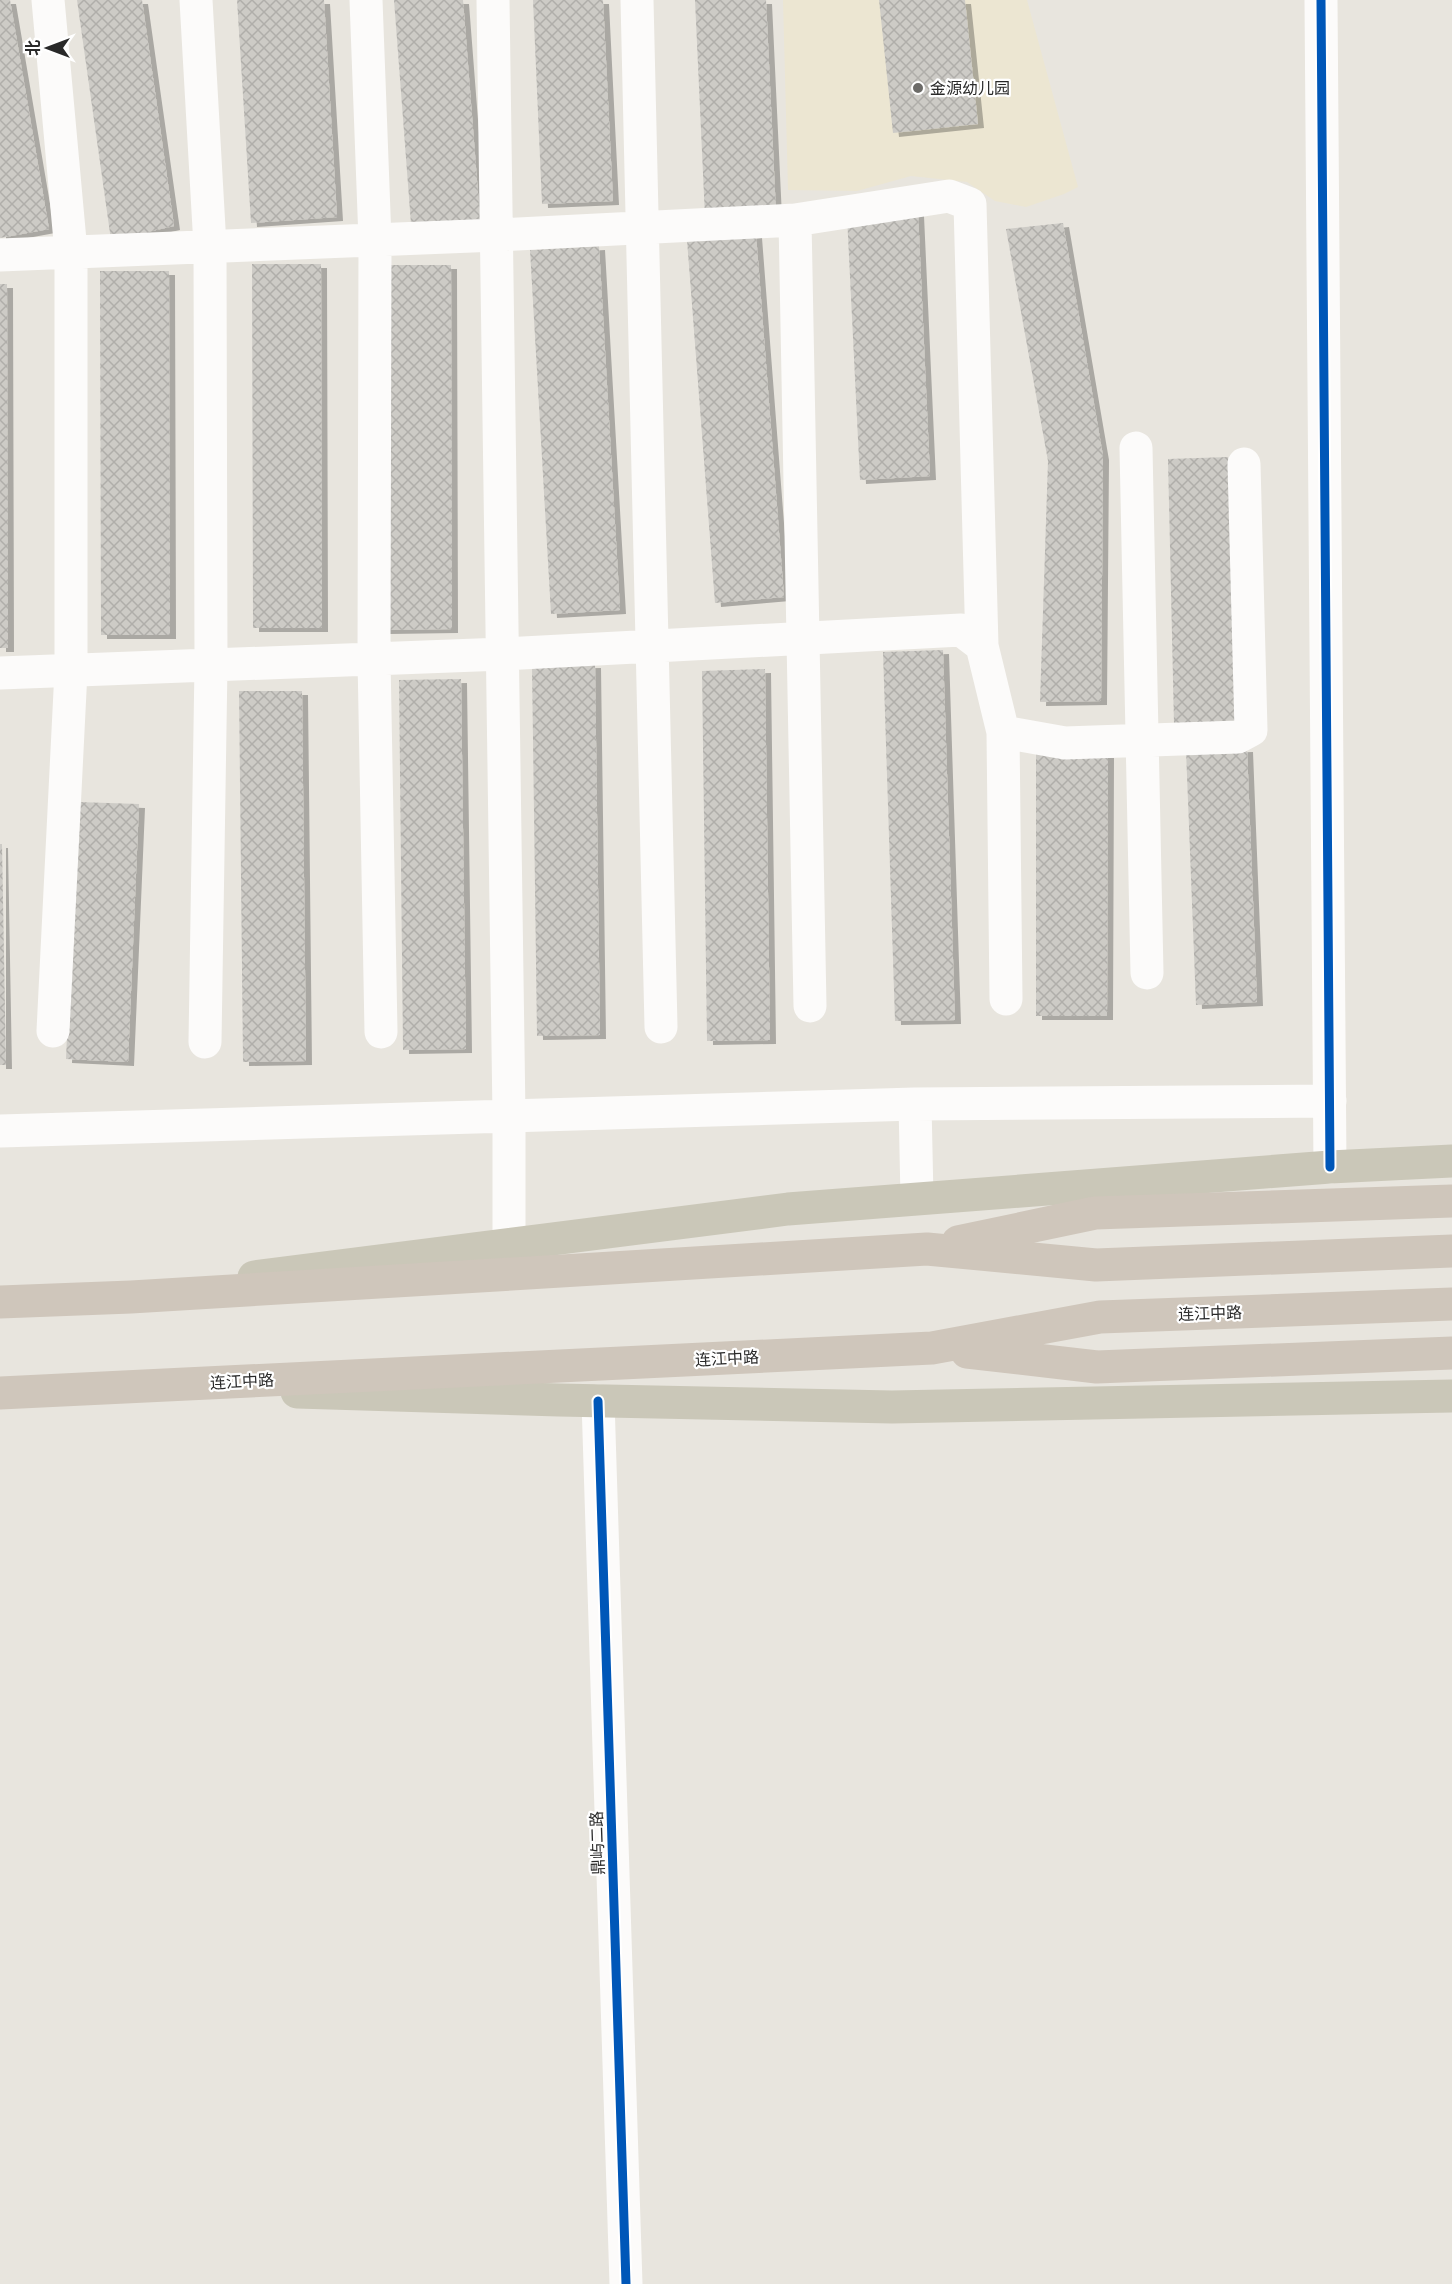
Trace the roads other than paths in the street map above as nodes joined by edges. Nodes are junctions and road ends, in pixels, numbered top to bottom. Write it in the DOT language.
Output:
graph roads {
  1 [pos="48,0"];
  2 [pos="196,0"];
  3 [pos="366,0"];
  4 [pos="493,0"];
  5 [pos="637,0"];
  6 [pos="1321,0"];
  7 [pos="795,220"];
  8 [pos="642,228"];
  9 [pos="496,235"];
  10 [pos="375,240"];
  11 [pos="210,246"];
  12 [pos="71,252"];
  13 [pos="0,255"];
  14 [pos="1136,448"];
  15 [pos="1244,464"];
  16 [pos="803,639"];
  17 [pos="982,646"];
  18 [pos="653,647"];
  19 [pos="503,654"];
  20 [pos="374,659"];
  21 [pos="211,665"];
  22 [pos="71,670"];
  23 [pos="0,673"];
  24 [pos="1003,732"];
  25 [pos="1143,740"];
  26 [pos="1147,973"];
  27 [pos="1006,999"];
  28 [pos="810,1006"];
  29 [pos="661,1028"];
  30 [pos="53,1030"];
  31 [pos="381,1032"];
  32 [pos="205,1042"];
  33 [pos="1330,1101"];
  34 [pos="915,1104"];
  35 [pos="509,1116"];
  36 [pos="0,1131"];
  37 [pos="1452,1161"];
  38 [pos="1330,1167"];
  39 [pos="917,1198"];
  40 [pos="1452,1201"];
  41 [pos="509,1244"];
  42 [pos="927,1249"];
  43 [pos="1452,1251"];
  44 [pos="131,1297"];
  45 [pos="0,1302"];
  46 [pos="1452,1304"];
  47 [pos="932,1348"];
  48 [pos="1452,1353"];
  49 [pos="142,1386"];
  50 [pos="0,1393"];
  51 [pos="1452,1396"];
  52 [pos="598,1401"];
  53 [pos="626,2284"];
  1 -- 12 [label="street"];
  2 -- 11 [label="street"];
  3 -- 10 [label="street"];
  4 -- 9 [label="street"];
  5 -- 8 [label="street"];
  6 -- 33 [label="street"];
  7 -- 8 [label="street"];
  7 -- 16 [label="street"];
  7 -- 17 [label="street"];
  8 -- 9 [label="street"];
  8 -- 18 [label="street"];
  9 -- 10 [label="street"];
  9 -- 19 [label="street"];
  10 -- 11 [label="street"];
  10 -- 20 [label="street"];
  11 -- 12 [label="street"];
  11 -- 21 [label="street"];
  12 -- 13 [label="street"];
  12 -- 22 [label="street"];
  14 -- 25 [label="street"];
  15 -- 25 [label="street"];
  16 -- 17 [label="street"];
  16 -- 18 [label="street"];
  16 -- 28 [label="street"];
  17 -- 24 [label="street"];
  18 -- 19 [label="street"];
  18 -- 29 [label="street"];
  19 -- 20 [label="street"];
  19 -- 35 [label="street"];
  20 -- 21 [label="street"];
  20 -- 31 [label="street"];
  21 -- 22 [label="street"];
  21 -- 32 [label="street"];
  22 -- 23 [label="street"];
  22 -- 30 [label="street"];
  24 -- 25 [label="street"];
  24 -- 27 [label="street"];
  25 -- 26 [label="street"];
  33 -- 34 [label="street"];
  33 -- 38 [label="street"];
  34 -- 35 [label="street"];
  34 -- 39 [label="street"];
  35 -- 36 [label="street"];
  35 -- 41 [label="street"];
  37 -- 38 [label="main road"];
  38 -- 39 [label="main road"];
  39 -- 41 [label="main road"];
  40 -- 42 [label="highway"];
  41 -- 44 [label="main road"];
  42 -- 43 [label="highway"];
  42 -- 44 [label="highway"];
  44 -- 45 [label="highway"];
  46 -- 47 [label="highway, 连江中路"];
  47 -- 48 [label="highway"];
  47 -- 49 [label="highway, 连江中路"];
  49 -- 50 [label="highway, 连江中路"];
  49 -- 52 [label="main road"];
  51 -- 52 [label="main road"];
  52 -- 53 [label="street, 鼎屿二路"];
}
